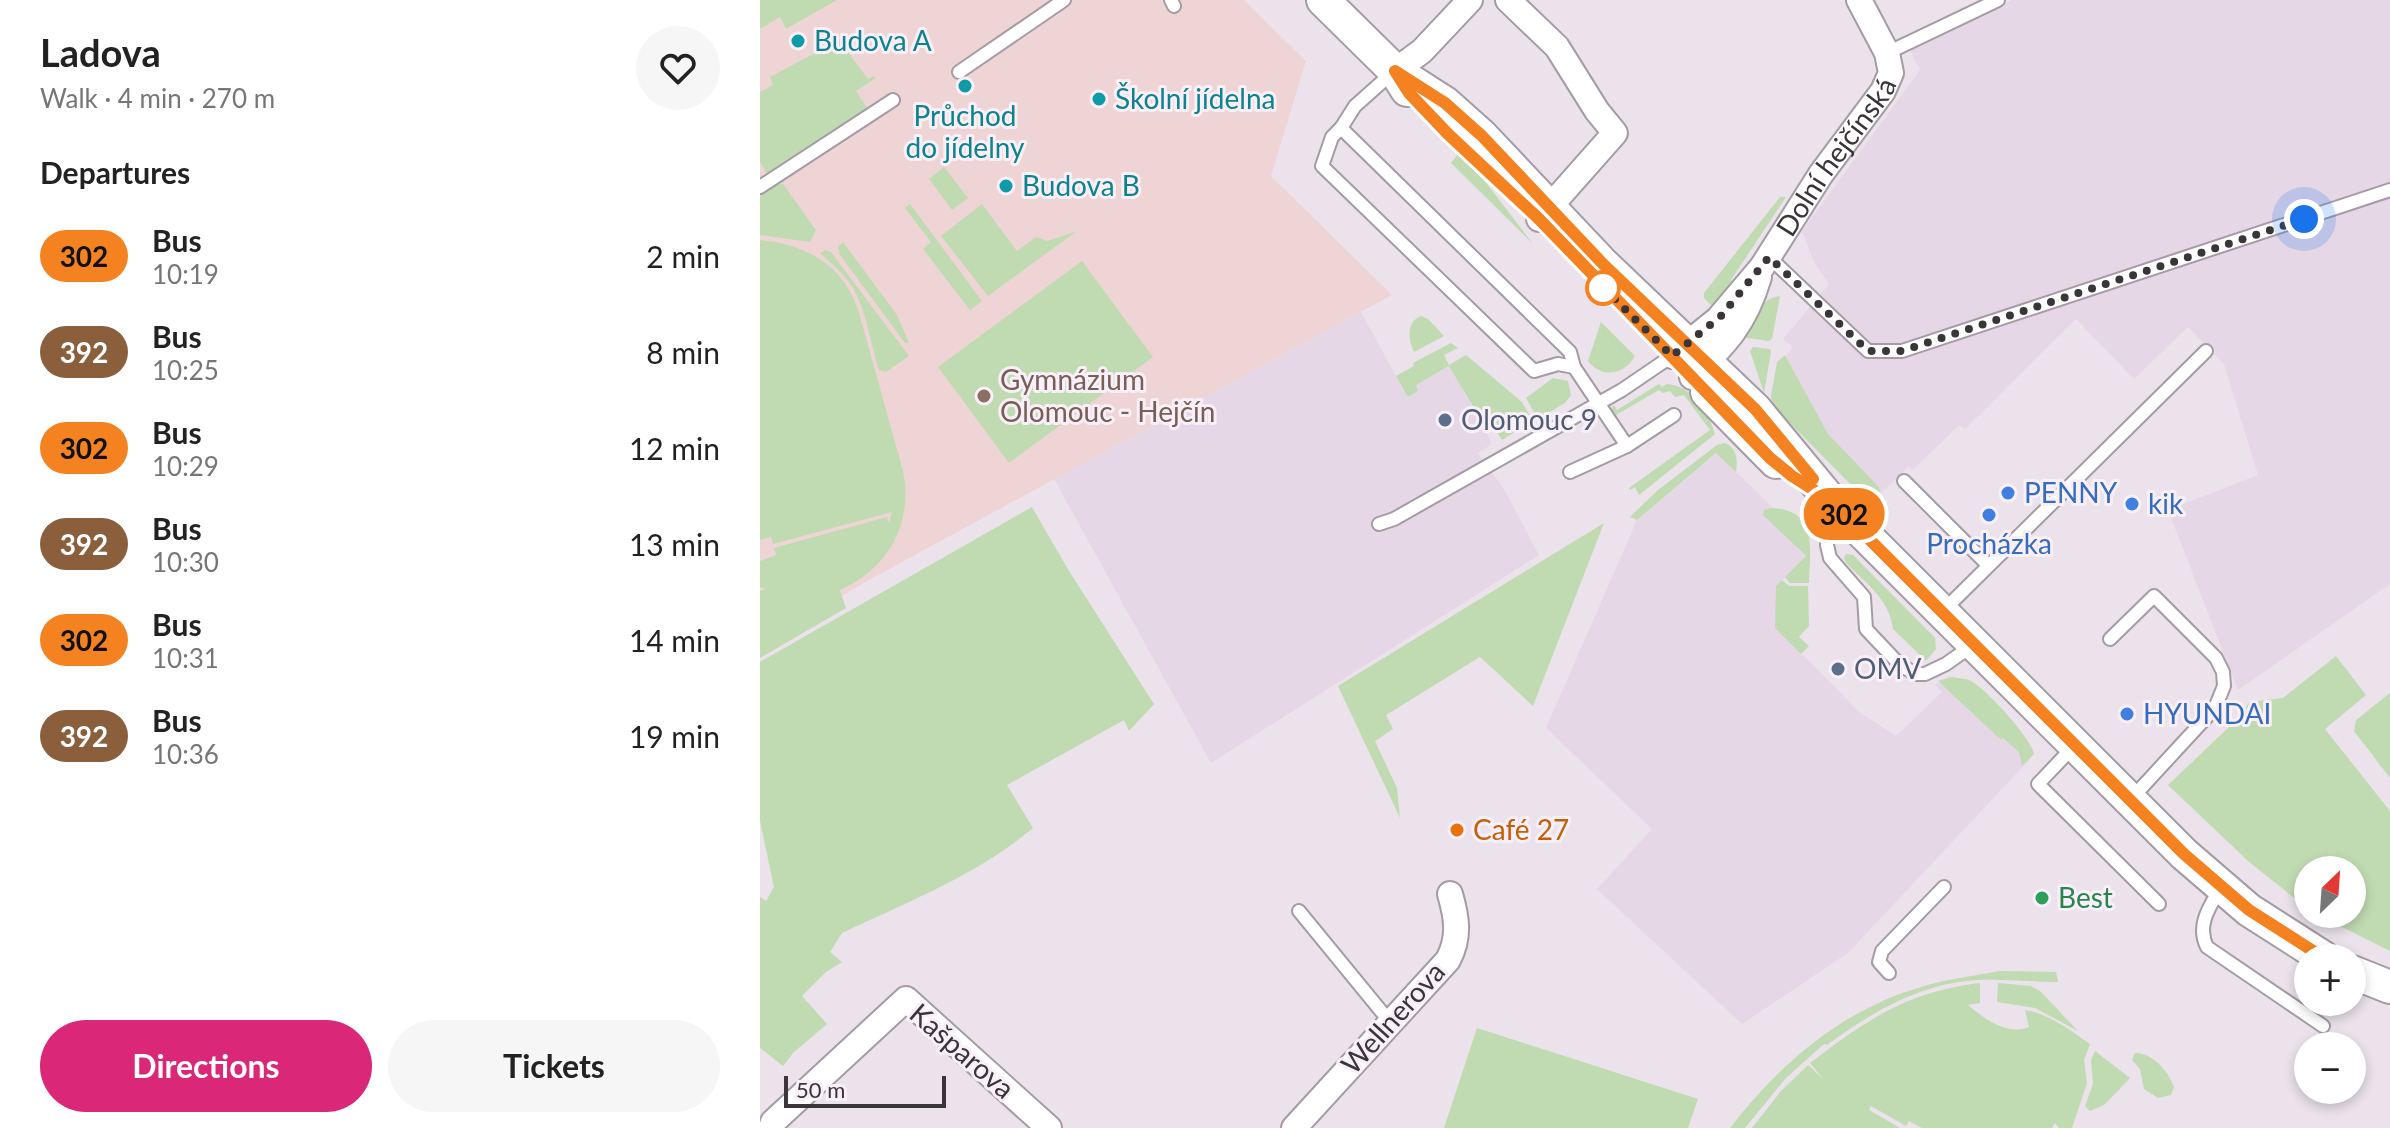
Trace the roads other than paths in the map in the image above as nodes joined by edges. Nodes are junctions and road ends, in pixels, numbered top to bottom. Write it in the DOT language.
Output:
graph roads {
  1 [pos="1064,0"];
  2 [pos="1323,0"];
  3 [pos="1470,0"];
  4 [pos="1508,0"];
  5 [pos="1859,0"];
  6 [pos="1998,0"];
  7 [pos="1887,53"];
  8 [pos="1395,71"];
  9 [pos="959,72"];
  10 [pos="893,100"];
  11 [pos="1341,128"];
  12 [pos="760,187"];
  13 [pos="2390,190"];
  14 [pos="1544,213"];
  15 [pos="1766,262"];
  16 [pos="2206,351"];
  17 [pos="1696,364"];
  18 [pos="1574,367"];
  19 [pos="1597,402"];
  20 [pos="1674,415"];
  21 [pos="1627,446"];
  22 [pos="1570,472"];
  23 [pos="1904,481"];
  24 [pos="1831,501"];
  25 [pos="1379,524"];
  26 [pos="1988,565"];
  27 [pos="1942,612"];
  28 [pos="2110,639"];
  29 [pos="1974,644"];
  30 [pos="2075,745"];
  31 [pos="2130,800"];
  32 [pos="1944,887"];
  33 [pos="2221,887"];
  34 [pos="1450,894"];
  35 [pos="2159,904"];
  36 [pos="1299,911"];
  37 [pos="2301,944"];
  38 [pos="1889,973"];
  39 [pos="2366,978"];
  40 [pos="2390,987"];
  41 [pos="1390,1022"];
  42 [pos="2323,1026"];
  43 [pos="771,1128"];
  44 [pos="1049,1128"];
  45 [pos="1294,1128"];
  1 -- 9 [label="lane"];
  2 -- 8 [label="main road"];
  3 -- 8 [label="street"];
  4 -- 14 [label="street"];
  5 -- 7 [label="street, Dolní hejčínská"];
  6 -- 7 [label="lane"];
  7 -- 15 [label="street, Dolní hejčínská"];
  8 -- 11 [label="lane"];
  8 -- 14 [label="main road"];
  10 -- 12 [label="lane"];
  11 -- 18 [label="lane"];
  11 -- 18 [label="lane"];
  13 -- 15 [label="lane"];
  14 -- 17 [label="main road"];
  15 -- 17 [label="street, Dolní hejčínská"];
  16 -- 26 [label="lane"];
  17 -- 19 [label="lane"];
  17 -- 24 [label="main road"];
  18 -- 19 [label="lane"];
  19 -- 21 [label="lane"];
  19 -- 25 [label="lane"];
  20 -- 21 [label="lane"];
  21 -- 22 [label="lane"];
  23 -- 26 [label="lane"];
  24 -- 27 [label="main road"];
  24 -- 29 [label="lane"];
  26 -- 27 [label="lane"];
  27 -- 29 [label="main road"];
  28 -- 31 [label="lane"];
  29 -- 30 [label="main road"];
  30 -- 31 [label="main road"];
  30 -- 35 [label="lane"];
  31 -- 33 [label="main road"];
  32 -- 38 [label="lane"];
  33 -- 37 [label="main road"];
  33 -- 42 [label="lane"];
  34 -- 41 [label="street, Wellnerova"];
  36 -- 41 [label="lane"];
  39 -- 40 [label="main road"];
  41 -- 45 [label="street, Wellnerova"];
  43 -- 44 [label="street, Kašparova"];
}
